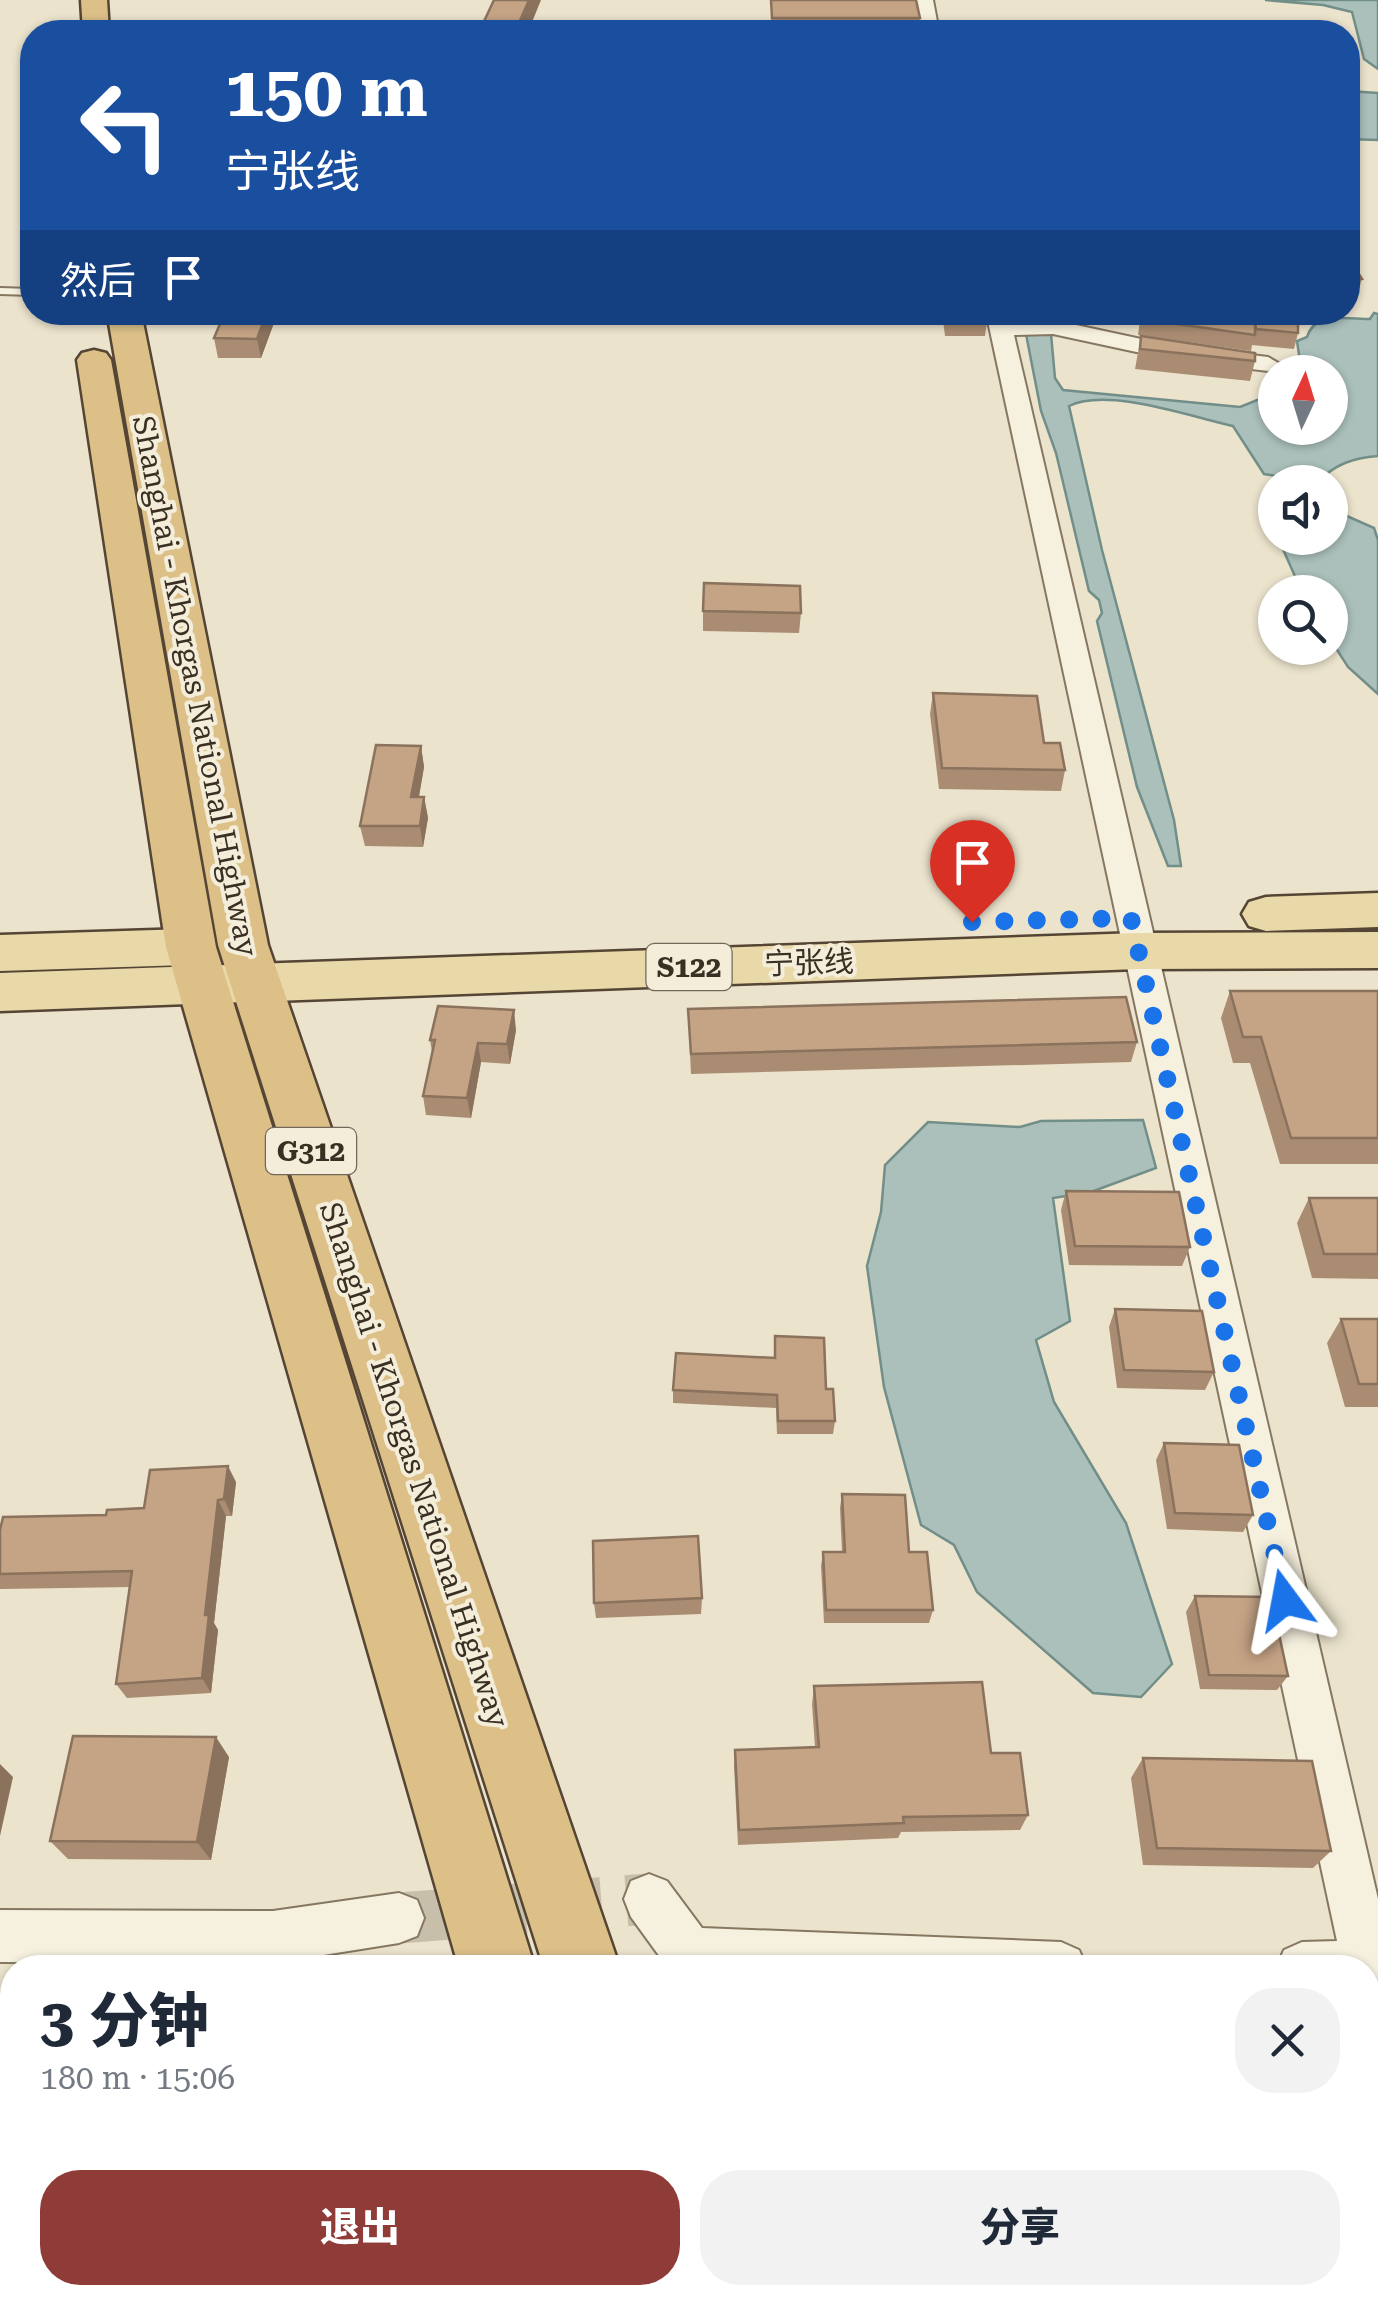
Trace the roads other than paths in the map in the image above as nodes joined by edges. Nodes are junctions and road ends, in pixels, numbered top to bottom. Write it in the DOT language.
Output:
graph roads {
  1 [pos="91,325"];
  2 [pos="126,325"];
  3 [pos="999,325"];
  4 [pos="1032,325"];
  5 [pos="1258,363"];
  6 [pos="1378,910"];
  7 [pos="1134,934"];
  8 [pos="1378,950"];
  9 [pos="0,953"];
  10 [pos="223,965"];
  11 [pos="0,992"];
  12 [pos="649,1899"];
  13 [pos="399,1918"];
  14 [pos="0,1936"];
  15 [pos="494,1955"];
  16 [pos="577,1955"];
  17 [pos="739,1955"];
  18 [pos="1365,1955"];
  1 -- 10 [label="highway, Shanghai - Khorgas National Highway / G312"];
  2 -- 10 [label="highway, Shanghai - Khorgas National Highway / G312"];
  3 -- 7 [label="street"];
  4 -- 5 [label="street"];
  6 -- 7 [label="main road, 宁张线 / S122"];
  7 -- 8 [label="main road, 宁张线 / S122"];
  7 -- 10 [label="main road, 宁张线 / S122"];
  7 -- 18 [label="street"];
  9 -- 10 [label="main road, 宁张线 / S122"];
  10 -- 11 [label="main road, 宁张线 / S122"];
  10 -- 15 [label="highway, Shanghai - Khorgas National Highway / G312"];
  10 -- 16 [label="highway, Shanghai - Khorgas National Highway / G312"];
  12 -- 17 [label="street"];
  13 -- 14 [label="street"];
}
